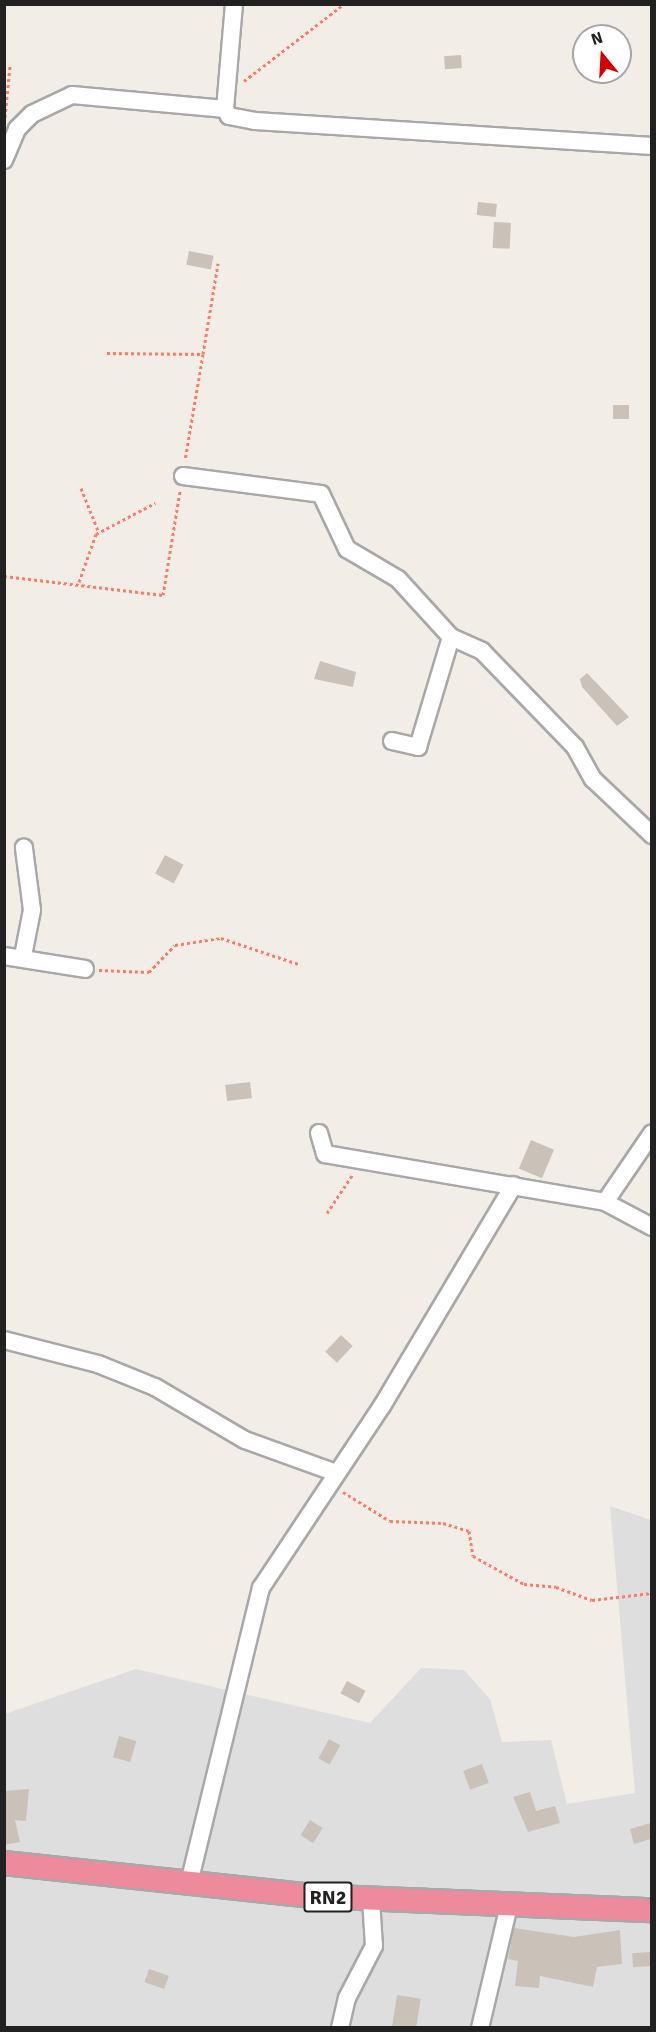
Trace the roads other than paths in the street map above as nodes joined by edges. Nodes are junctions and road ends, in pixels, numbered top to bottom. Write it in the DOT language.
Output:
graph roads {
  1 [pos="234,4"];
  2 [pos="225,109"];
  3 [pos="651,146"];
  4 [pos="4,160"];
  5 [pos="183,476"];
  6 [pos="451,637"];
  7 [pos="392,741"];
  8 [pos="651,835"];
  9 [pos="24,848"];
  10 [pos="4,956"];
  11 [pos="22,956"];
  12 [pos="85,969"];
  13 [pos="319,1133"];
  14 [pos="651,1133"];
  15 [pos="514,1185"];
  16 [pos="605,1202"];
  17 [pos="651,1227"];
  18 [pos="4,1340"];
  19 [pos="332,1478"];
  20 [pos="4,1863"];
  21 [pos="189,1884"];
  22 [pos="371,1899"];
  23 [pos="509,1905"];
  24 [pos="651,1910"];
  25 [pos="340,2028"];
  26 [pos="480,2028"];
  1 -- 2 [label="street"];
  2 -- 3 [label="street"];
  2 -- 4 [label="street"];
  5 -- 6 [label="street"];
  6 -- 7 [label="street"];
  6 -- 8 [label="street"];
  9 -- 11 [label="street"];
  10 -- 11 [label="street"];
  11 -- 12 [label="street"];
  13 -- 15 [label="street"];
  14 -- 16 [label="street"];
  15 -- 16 [label="street"];
  15 -- 19 [label="street"];
  16 -- 17 [label="street"];
  18 -- 19 [label="street"];
  19 -- 21 [label="street"];
  20 -- 21 [label="highway, RN2"];
  21 -- 22 [label="highway, RN2"];
  22 -- 23 [label="highway, RN2"];
  22 -- 25 [label="street"];
  23 -- 24 [label="highway, RN2"];
  23 -- 26 [label="street"];
}
